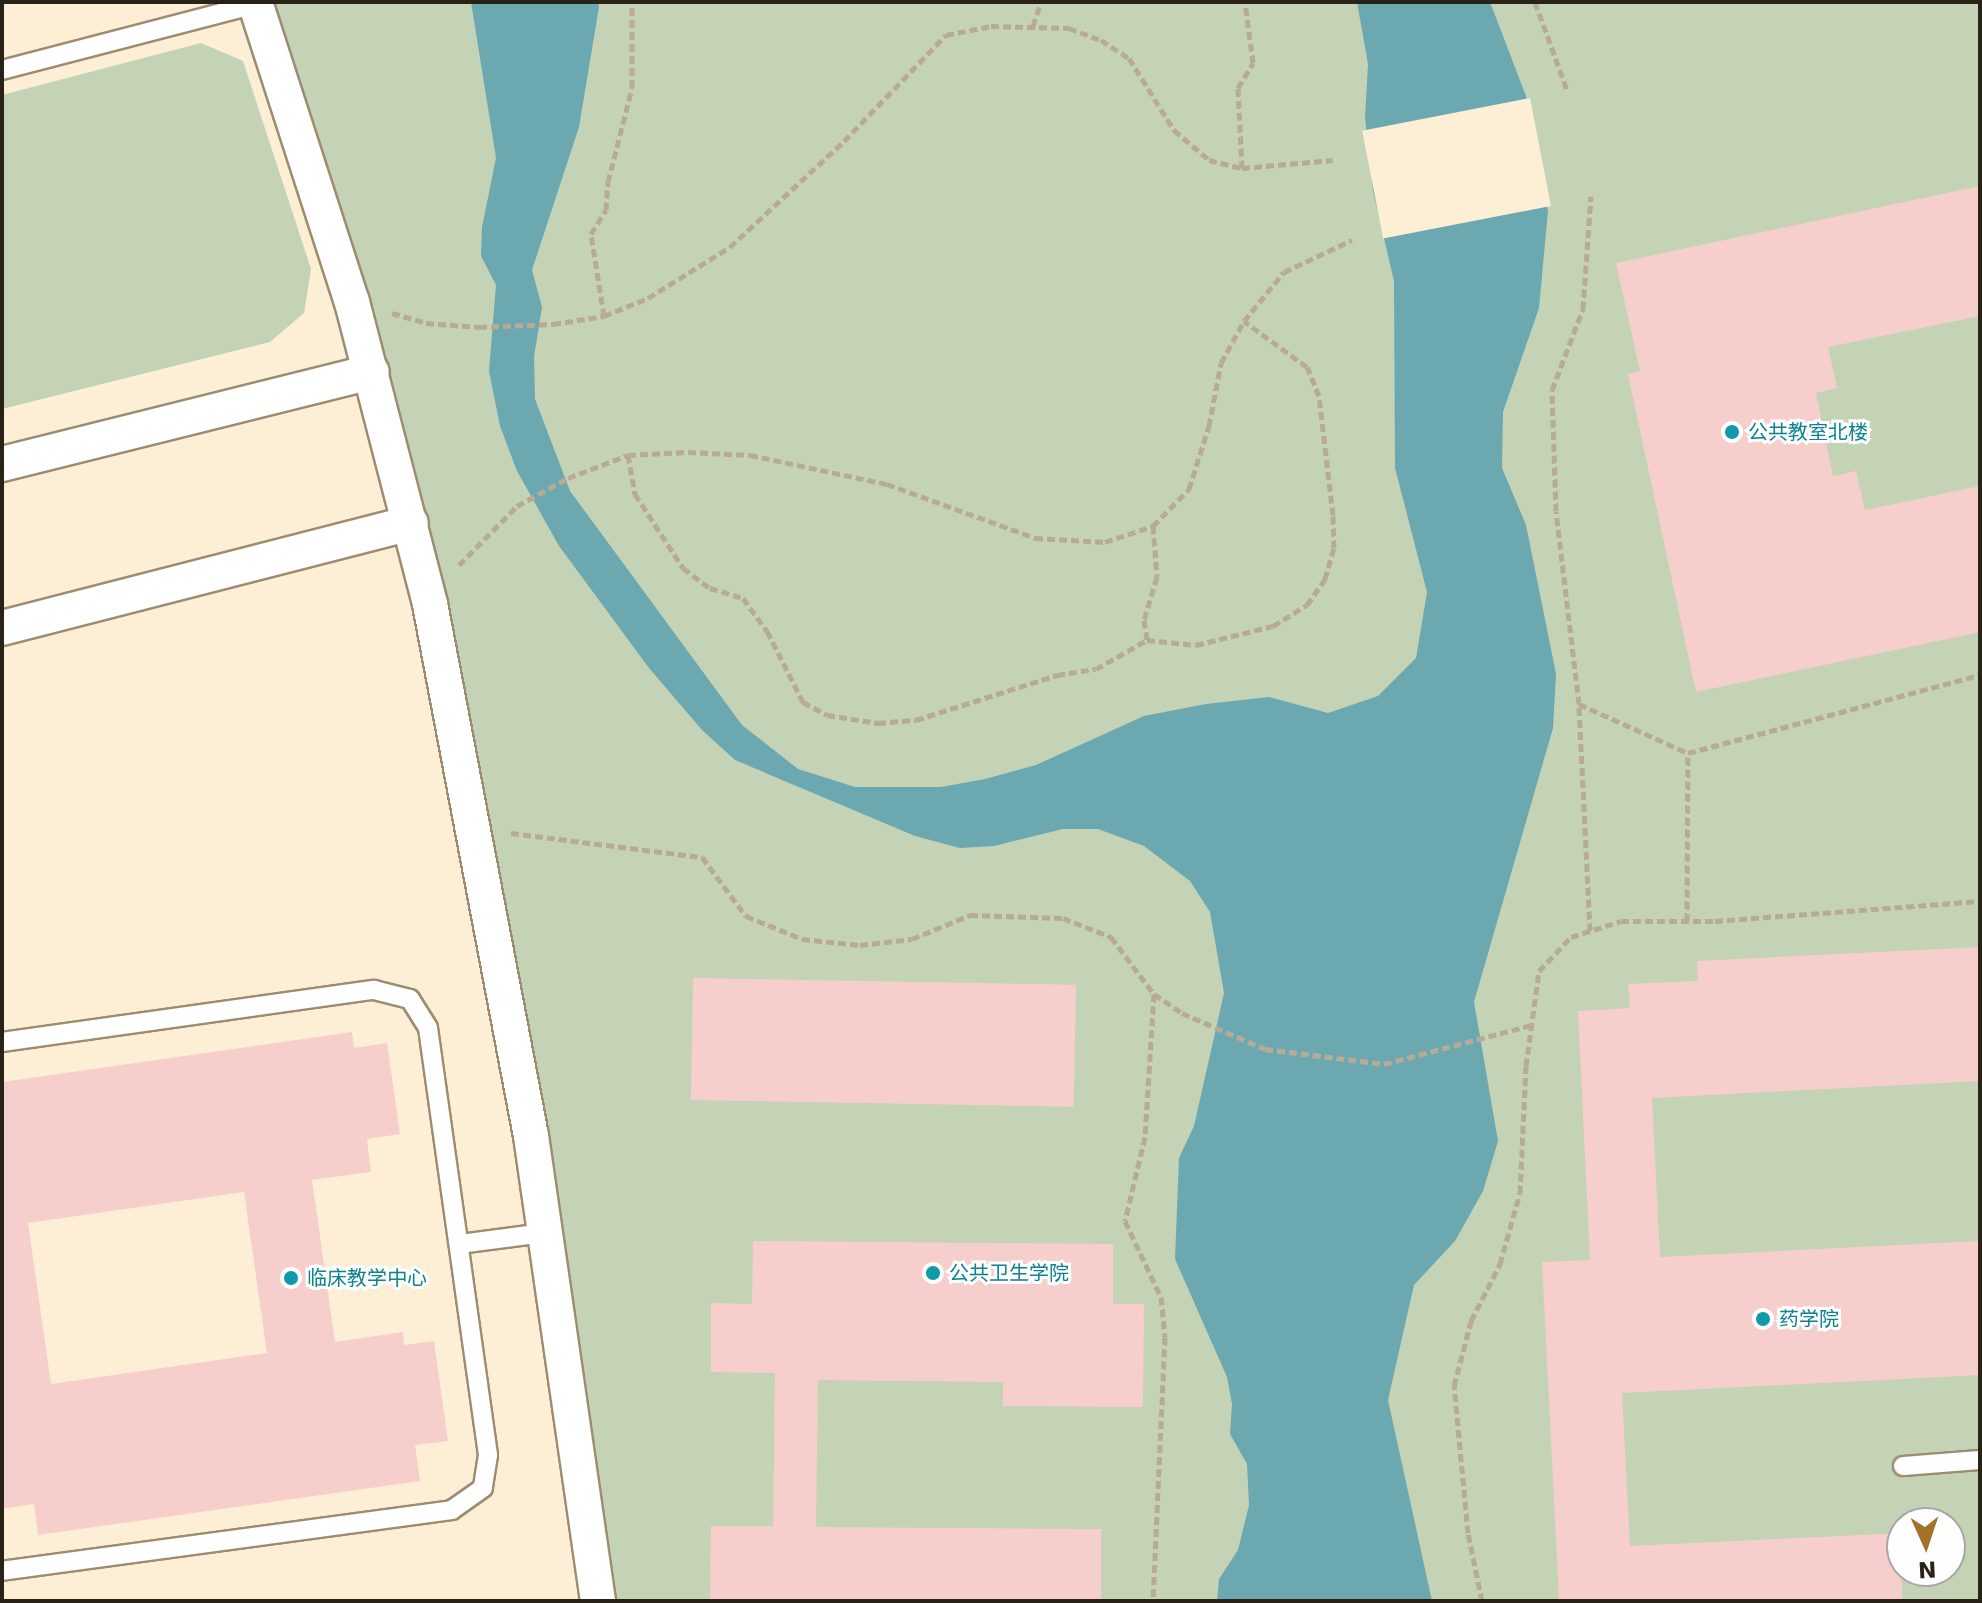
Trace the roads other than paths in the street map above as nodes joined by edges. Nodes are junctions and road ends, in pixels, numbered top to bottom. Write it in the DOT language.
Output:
graph roads {
  1 [pos="256,3"];
  2 [pos="2,70"];
  3 [pos="372,372"];
  4 [pos="2,464"];
  5 [pos="411,523"];
  6 [pos="2,628"];
  7 [pos="2,1042"];
  8 [pos="544,1233"];
  9 [pos="460,1244"];
  10 [pos="1980,1460"];
  11 [pos="1903,1466"];
  12 [pos="2,1571"];
  13 [pos="598,1601"];
  1 -- 2 [label="lane"];
  1 -- 3 [label="street"];
  3 -- 4 [label="street"];
  3 -- 5 [label="street"];
  5 -- 6 [label="street"];
  5 -- 8 [label="street"];
  7 -- 9 [label="lane"];
  8 -- 9 [label="lane"];
  8 -- 13 [label="street"];
  9 -- 12 [label="lane"];
  10 -- 11 [label="lane"];
}
